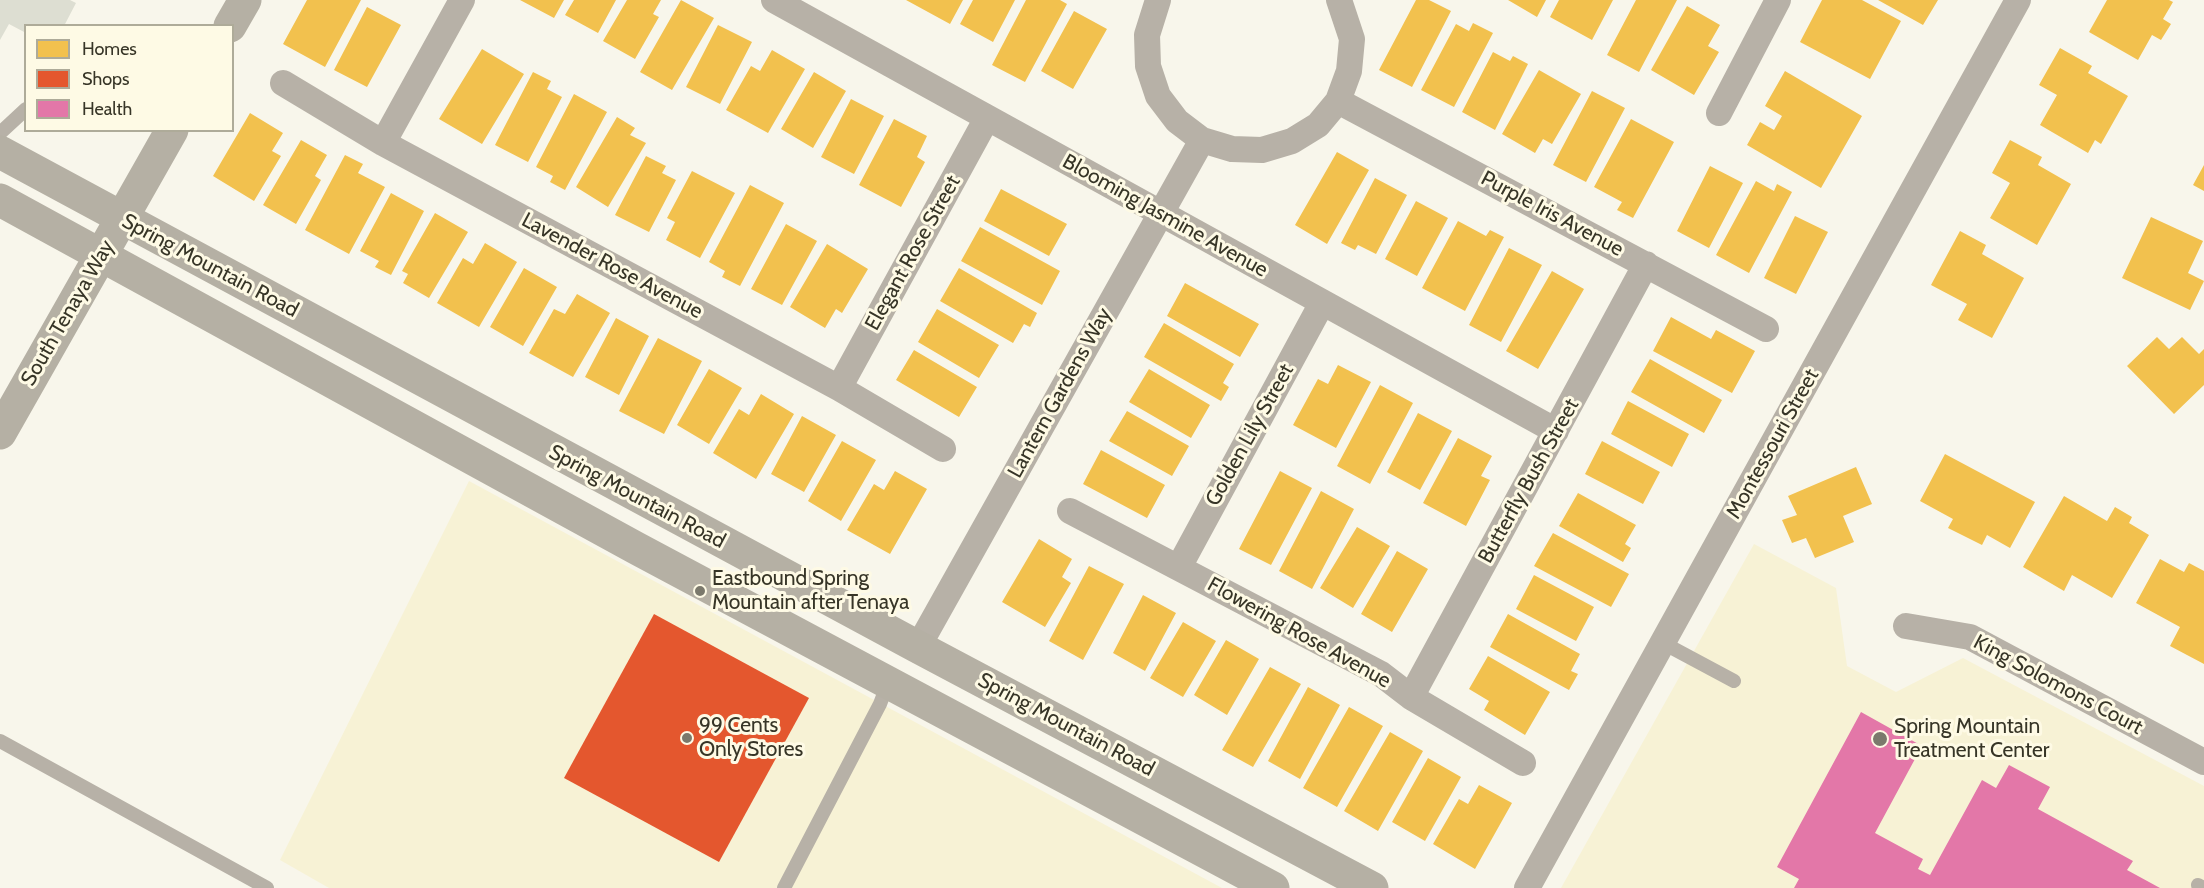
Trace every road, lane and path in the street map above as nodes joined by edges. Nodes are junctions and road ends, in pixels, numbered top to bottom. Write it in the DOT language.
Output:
graph roads {
  1 [pos="245,0"];
  2 [pos="462,0"];
  3 [pos="774,0"];
  4 [pos="1339,0"];
  5 [pos="1777,0"];
  6 [pos="2018,0"];
  7 [pos="1154,1"];
  8 [pos="232,24"];
  9 [pos="283,83"];
  10 [pos="1338,101"];
  11 [pos="24,111"];
  12 [pos="1719,113"];
  13 [pos="987,118"];
  14 [pos="171,132"];
  15 [pos="0,133"];
  16 [pos="1202,140"];
  17 [pos="383,142"];
  18 [pos="0,152"];
  19 [pos="0,200"];
  20 [pos="1160,214"];
  21 [pos="122,218"];
  22 [pos="100,256"];
  23 [pos="1646,264"];
  24 [pos="1322,303"];
  25 [pos="1766,329"];
  26 [pos="838,388"];
  27 [pos="1556,431"];
  28 [pos="0,433"];
  29 [pos="943,448"];
  30 [pos="1070,511"];
  31 [pos="636,548"];
  32 [pos="1179,567"];
  33 [pos="1906,626"];
  34 [pos="1663,643"];
  35 [pos="918,647"];
  36 [pos="1734,681"];
  37 [pos="888,683"];
  38 [pos="1411,697"];
  39 [pos="0,741"];
  40 [pos="1105,745"];
  41 [pos="2204,762"];
  42 [pos="1523,763"];
  43 [pos="267,888"];
  44 [pos="784,888"];
  45 [pos="1273,888"];
  46 [pos="1372,888"];
  47 [pos="1527,888"];
  1 -- 8 [label="main road"];
  2 -- 17 [label="street"];
  3 -- 13 [label="street, Blooming Jasmine Avenue"];
  4 -- 10 [label="street"];
  5 -- 12 [label="street"];
  6 -- 34 [label="street, Montessouri Street"];
  7 -- 16 [label="street"];
  9 -- 17 [label="street, Lavender Rose Avenue"];
  10 -- 16 [label="street"];
  10 -- 23 [label="street, Purple Iris Avenue"];
  11 -- 15 [label="lane"];
  13 -- 20 [label="street, Blooming Jasmine Avenue"];
  13 -- 26 [label="street, Elegant Rose Street"];
  14 -- 21 [label="main road, South Tenaya Way"];
  16 -- 20 [label="street, Lantern Gardens Way"];
  17 -- 26 [label="street, Lavender Rose Avenue"];
  18 -- 21 [label="main road, Spring Mountain Road"];
  19 -- 22 [label="main road, Spring Mountain Road"];
  20 -- 24 [label="street, Blooming Jasmine Avenue"];
  20 -- 35 [label="street, Lantern Gardens Way"];
  21 -- 22 [label="main road, South Tenaya Way"];
  21 -- 35 [label="main road, Spring Mountain Road"];
  22 -- 28 [label="main road, South Tenaya Way"];
  22 -- 31 [label="main road, Spring Mountain Road"];
  23 -- 25 [label="street, Purple Iris Avenue"];
  23 -- 27 [label="street, Butterfly Bush Street"];
  24 -- 27 [label="street, Blooming Jasmine Avenue"];
  24 -- 32 [label="street, Golden Lily Street"];
  26 -- 29 [label="street, Lavender Rose Avenue"];
  27 -- 38 [label="street, Butterfly Bush Street"];
  30 -- 32 [label="street, Flowering Rose Avenue"];
  31 -- 35 [label="main road"];
  31 -- 37 [label="main road, Spring Mountain Road"];
  32 -- 38 [label="street, Flowering Rose Avenue"];
  33 -- 41 [label="street, King Solomons Court"];
  34 -- 36 [label="lane"];
  34 -- 47 [label="street, Montessouri Street"];
  35 -- 40 [label="main road, Spring Mountain Road"];
  37 -- 40 [label="main road"];
  37 -- 44 [label="lane"];
  37 -- 45 [label="main road, Spring Mountain Road"];
  38 -- 42 [label="street, Flowering Rose Avenue"];
  39 -- 43 [label="lane"];
  40 -- 46 [label="main road, Spring Mountain Road"];
}
